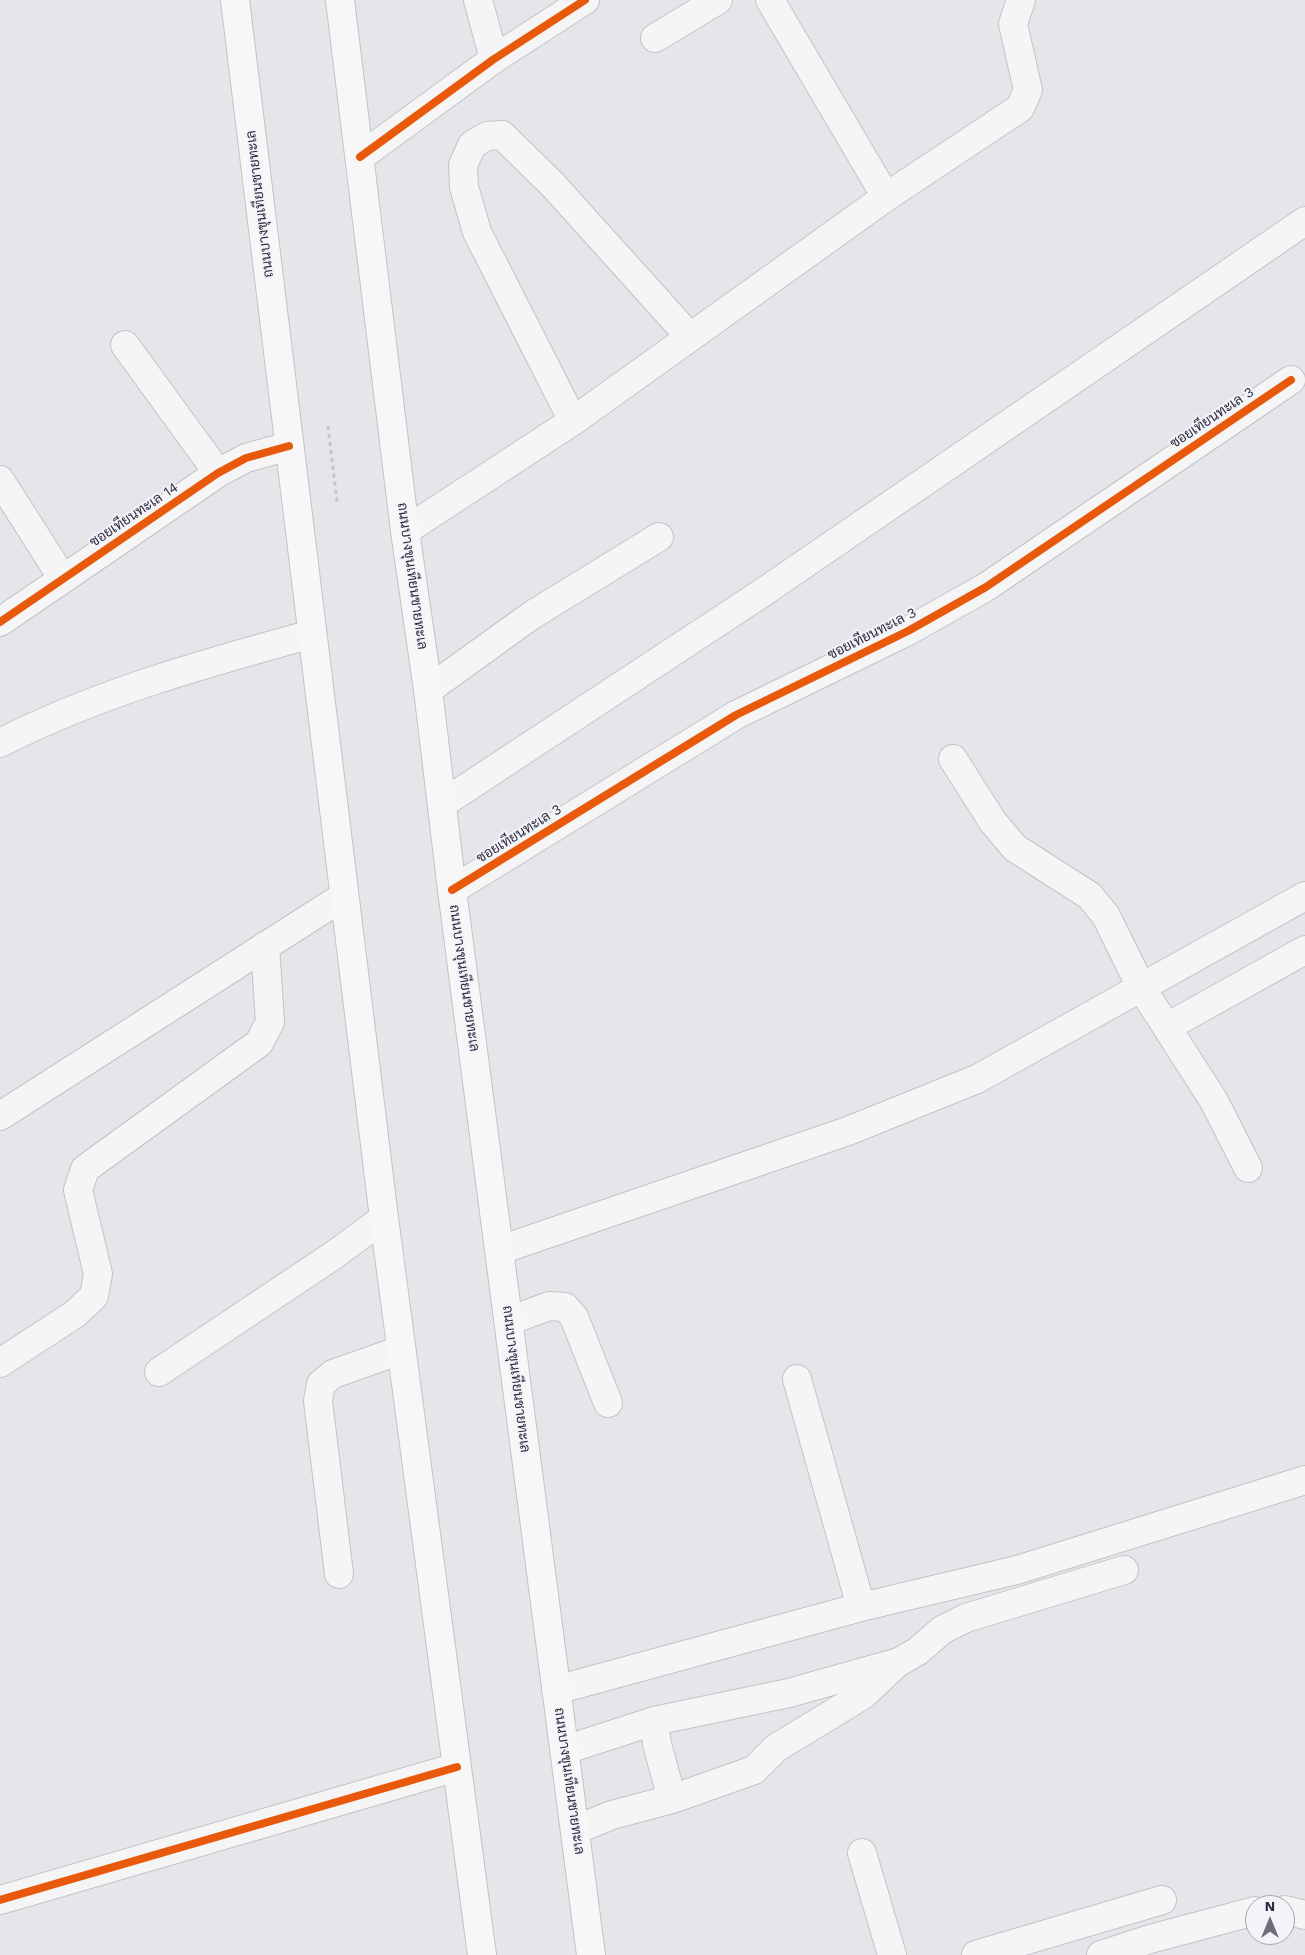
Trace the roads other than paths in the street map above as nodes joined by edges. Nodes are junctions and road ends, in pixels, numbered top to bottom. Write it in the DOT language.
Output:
graph roads {
  1 [pos="235,0"];
  2 [pos="340,0"];
  3 [pos="478,0"];
  4 [pos="585,0"];
  5 [pos="718,0"];
  6 [pos="770,0"];
  7 [pos="1022,0"];
  8 [pos="655,38"];
  9 [pos="494,58"];
  10 [pos="360,157"];
  11 [pos="886,197"];
  12 [pos="1305,221"];
  13 [pos="690,337"];
  14 [pos="126,345"];
  15 [pos="1291,380"];
  16 [pos="573,421"];
  17 [pos="289,446"];
  18 [pos="218,473"];
  19 [pos="0,480"];
  20 [pos="405,531"];
  21 [pos="659,536"];
  22 [pos="63,579"];
  23 [pos="0,622"];
  24 [pos="312,634"];
  25 [pos="428,690"];
  26 [pos="0,743"];
  27 [pos="954,759"];
  28 [pos="442,804"];
  29 [pos="452,890"];
  30 [pos="344,896"];
  31 [pos="1305,896"];
  32 [pos="265,946"];
  33 [pos="1305,950"];
  34 [pos="1141,987"];
  35 [pos="1167,1027"];
  36 [pos="0,1116"];
  37 [pos="1248,1168"];
  38 [pos="384,1218"];
  39 [pos="500,1250"];
  40 [pos="509,1321"];
  41 [pos="401,1350"];
  42 [pos="0,1363"];
  43 [pos="159,1372"];
  44 [pos="797,1379"];
  45 [pos="608,1403"];
  46 [pos="1305,1480"];
  47 [pos="1124,1570"];
  48 [pos="339,1574"];
  49 [pos="861,1607"];
  50 [pos="899,1662"];
  51 [pos="556,1690"];
  52 [pos="654,1721"];
  53 [pos="565,1750"];
  54 [pos="457,1767"];
  55 [pos="672,1799"];
  56 [pos="575,1830"];
  57 [pos="862,1853"];
  58 [pos="0,1900"];
  59 [pos="1162,1900"];
  60 [pos="1245,1914"];
  61 [pos="482,1955"];
  62 [pos="591,1955"];
  63 [pos="892,1955"];
  64 [pos="976,1955"];
  65 [pos="1101,1955"];
  1 -- 17 [label="main road, ถนนบางขุนเทียนชายทะเล"];
  2 -- 10 [label="main road, ถนนบางขุนเทียนชายทะเล"];
  3 -- 9 [label="street"];
  4 -- 9 [label="street"];
  5 -- 8 [label="street"];
  6 -- 11 [label="street"];
  7 -- 11 [label="street"];
  9 -- 10 [label="street"];
  10 -- 20 [label="main road, ถนนบางขุนเทียนชายทะเล"];
  11 -- 13 [label="street"];
  12 -- 28 [label="street"];
  13 -- 16 [label="street"];
  13 -- 16 [label="street"];
  14 -- 18 [label="street"];
  15 -- 29 [label="street, ซอยเทียนทะเล 3"];
  16 -- 20 [label="street"];
  17 -- 18 [label="street, ซอยเทียนทะเล 14"];
  17 -- 24 [label="main road, ถนนบางขุนเทียนชายทะเล"];
  18 -- 22 [label="street, ซอยเทียนทะเล 14"];
  19 -- 22 [label="street"];
  20 -- 25 [label="main road, ถนนบางขุนเทียนชายทะเล"];
  21 -- 25 [label="street"];
  22 -- 23 [label="street, ซอยเทียนทะเล 14"];
  24 -- 26 [label="street"];
  24 -- 30 [label="main road, ถนนบางขุนเทียนชายทะเล"];
  25 -- 28 [label="main road, ถนนบางขุนเทียนชายทะเล"];
  27 -- 34 [label="street"];
  28 -- 29 [label="main road, ถนนบางขุนเทียนชายทะเล"];
  29 -- 39 [label="main road, ถนนบางขุนเทียนชายทะเล"];
  30 -- 32 [label="street"];
  30 -- 38 [label="main road, ถนนบางขุนเทียนชายทะเล"];
  31 -- 34 [label="street"];
  32 -- 36 [label="street"];
  32 -- 42 [label="street"];
  33 -- 35 [label="street"];
  34 -- 35 [label="street"];
  34 -- 39 [label="street"];
  35 -- 37 [label="street"];
  38 -- 41 [label="main road, ถนนบางขุนเทียนชายทะเล"];
  38 -- 43 [label="street"];
  39 -- 40 [label="main road, ถนนบางขุนเทียนชายทะเล"];
  40 -- 45 [label="street"];
  40 -- 51 [label="main road, ถนนบางขุนเทียนชายทะเล"];
  41 -- 48 [label="street"];
  41 -- 54 [label="main road, ถนนบางขุนเทียนชายทะเล"];
  44 -- 49 [label="street"];
  46 -- 49 [label="street"];
  47 -- 50 [label="street"];
  49 -- 51 [label="street"];
  50 -- 52 [label="street"];
  50 -- 55 [label="street"];
  51 -- 53 [label="main road, ถนนบางขุนเทียนชายทะเล"];
  52 -- 53 [label="street"];
  52 -- 55 [label="street"];
  53 -- 56 [label="main road, ถนนบางขุนเทียนชายทะเล"];
  54 -- 58 [label="street"];
  54 -- 61 [label="main road, ถนนบางขุนเทียนชายทะเล"];
  55 -- 56 [label="street"];
  56 -- 62 [label="main road, ถนนบางขุนเทียนชายทะเล"];
  57 -- 63 [label="street"];
  59 -- 64 [label="street"];
  60 -- 65 [label="street"];
}
